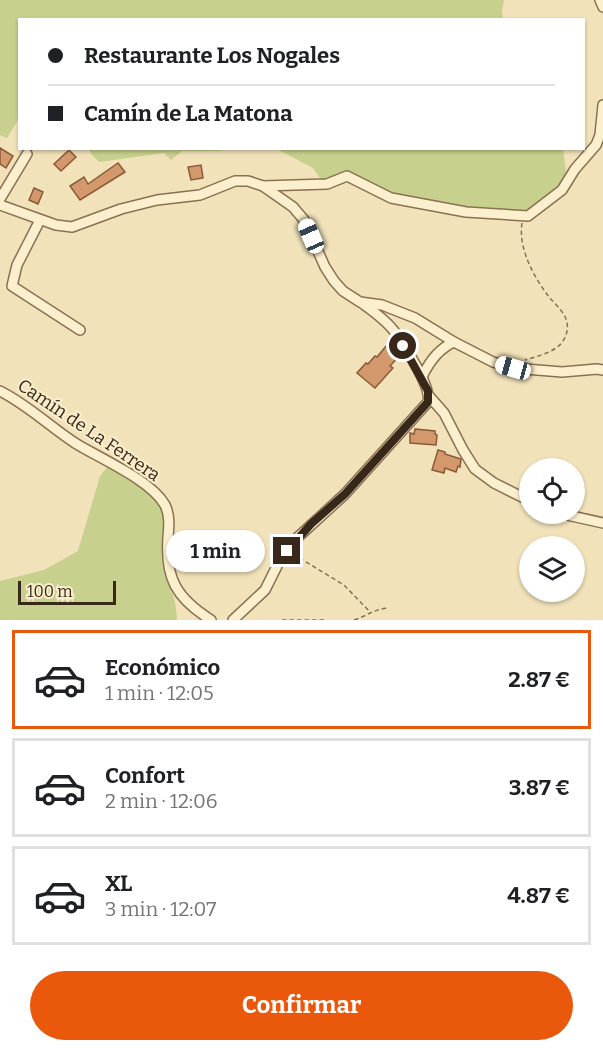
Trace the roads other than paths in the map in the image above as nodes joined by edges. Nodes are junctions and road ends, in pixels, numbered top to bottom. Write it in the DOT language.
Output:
graph roads {
  1 [pos="600,0"];
  2 [pos="603,7"];
  3 [pos="603,105"];
  4 [pos="27,154"];
  5 [pos="263,186"];
  6 [pos="0,200"];
  7 [pos="0,205"];
  8 [pos="40,220"];
  9 [pos="360,302"];
  10 [pos="80,330"];
  11 [pos="454,342"];
  12 [pos="603,370"];
  13 [pos="422,377"];
  14 [pos="0,391"];
  15 [pos="429,396"];
  16 [pos="519,496"];
  17 [pos="585,519"];
  18 [pos="603,523"];
  19 [pos="211,620"];
  20 [pos="233,620"];
  1 -- 2 [label="street"];
  3 -- 5 [label="street"];
  4 -- 6 [label="street"];
  5 -- 8 [label="street"];
  5 -- 9 [label="street"];
  7 -- 8 [label="street"];
  8 -- 10 [label="street"];
  9 -- 11 [label="street"];
  9 -- 13 [label="street"];
  11 -- 12 [label="street"];
  11 -- 13 [label="street"];
  13 -- 15 [label="street"];
  14 -- 19 [label="street, Camín de La Ferrera"];
  15 -- 16 [label="street"];
  15 -- 20 [label="street"];
  17 -- 18 [label="street"];
}
